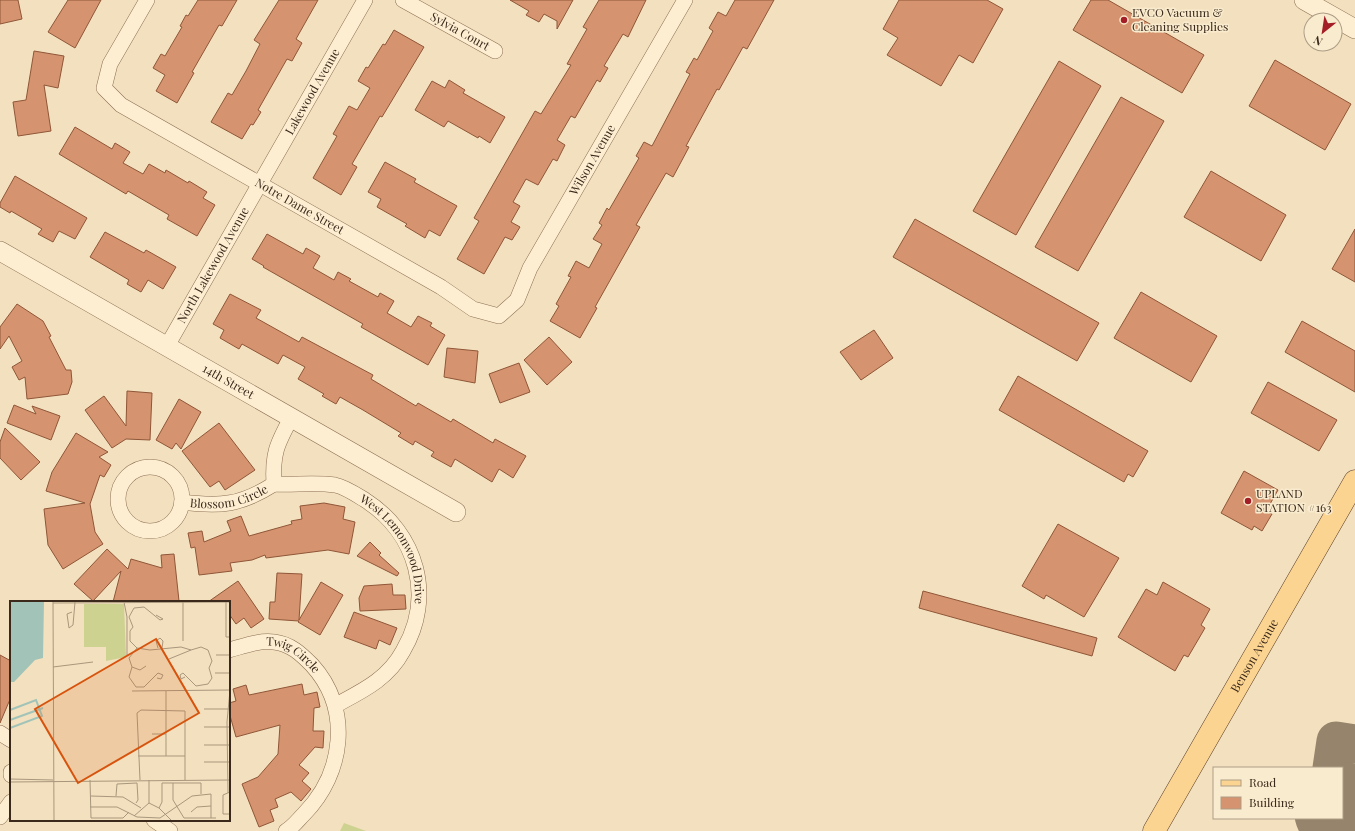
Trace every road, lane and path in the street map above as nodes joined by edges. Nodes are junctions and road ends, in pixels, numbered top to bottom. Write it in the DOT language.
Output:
graph roads {
  1 [pos="147,0"];
  2 [pos="365,0"];
  3 [pos="404,0"];
  4 [pos="684,0"];
  5 [pos="1304,0"];
  6 [pos="1355,29"];
  7 [pos="495,51"];
  8 [pos="260,184"];
  9 [pos="0,251"];
  10 [pos="498,316"];
  11 [pos="167,346"];
  12 [pos="291,418"];
  13 [pos="1355,480"];
  14 [pos="274,484"];
  15 [pos="182,502"];
  16 [pos="456,512"];
  17 [pos="230,650"];
  18 [pos="336,705"];
  19 [pos="0,734"];
  20 [pos="10,739"];
  21 [pos="10,803"];
  22 [pos="0,817"];
  23 [pos="155,821"];
  24 [pos="170,831"];
  25 [pos="286,831"];
  26 [pos="1154,831"];
  1 -- 8 [label="street, Notre Dame Street"];
  2 -- 8 [label="street, Lakewood Avenue"];
  3 -- 7 [label="street, Sylvia Court"];
  4 -- 10 [label="street, Wilson Avenue"];
  5 -- 6 [label="street"];
  8 -- 10 [label="street, Notre Dame Street"];
  8 -- 11 [label="street, North Lakewood Avenue"];
  9 -- 11 [label="street, 14th Street"];
  11 -- 12 [label="street, 14th Street"];
  12 -- 14 [label="street"];
  12 -- 16 [label="street, 14th Street"];
  13 -- 26 [label="main road, Benson Avenue"];
  14 -- 15 [label="street, Blossom Circle"];
  14 -- 18 [label="street, West Lemonwood Drive"];
  15 -- 15 [label="street, Blossom Circle"];
  17 -- 18 [label="street, Twig Circle"];
  18 -- 25 [label="street"];
  19 -- 20 [label="street"];
  21 -- 22 [label="street"];
  23 -- 24 [label="street"];
}
